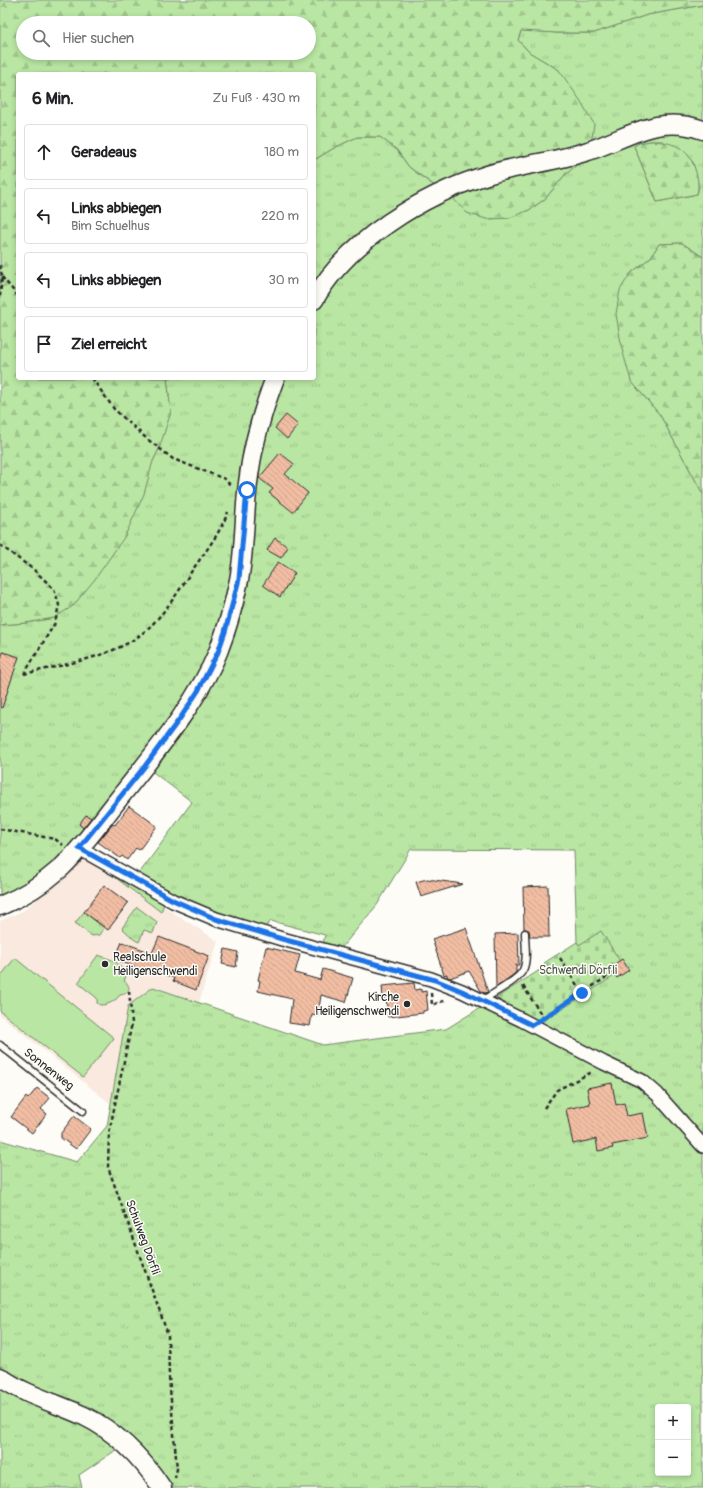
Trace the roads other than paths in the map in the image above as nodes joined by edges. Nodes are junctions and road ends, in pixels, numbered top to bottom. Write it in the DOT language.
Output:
graph roads {
  1 [pos="703,130"];
  2 [pos="316,297"];
  3 [pos="274,380"];
  4 [pos="77,851"];
  5 [pos="0,906"];
  6 [pos="525,933"];
  7 [pos="482,1000"];
  8 [pos="0,1045"];
  9 [pos="83,1111"];
  10 [pos="703,1146"];
  11 [pos="0,1377"];
  12 [pos="168,1485"];
  1 -- 2 [label="street"];
  3 -- 4 [label="street"];
  4 -- 5 [label="street"];
  4 -- 7 [label="street"];
  6 -- 7 [label="lane"];
  7 -- 10 [label="street"];
  8 -- 9 [label="lane, Sonnenweg"];
  11 -- 12 [label="street"];
}
